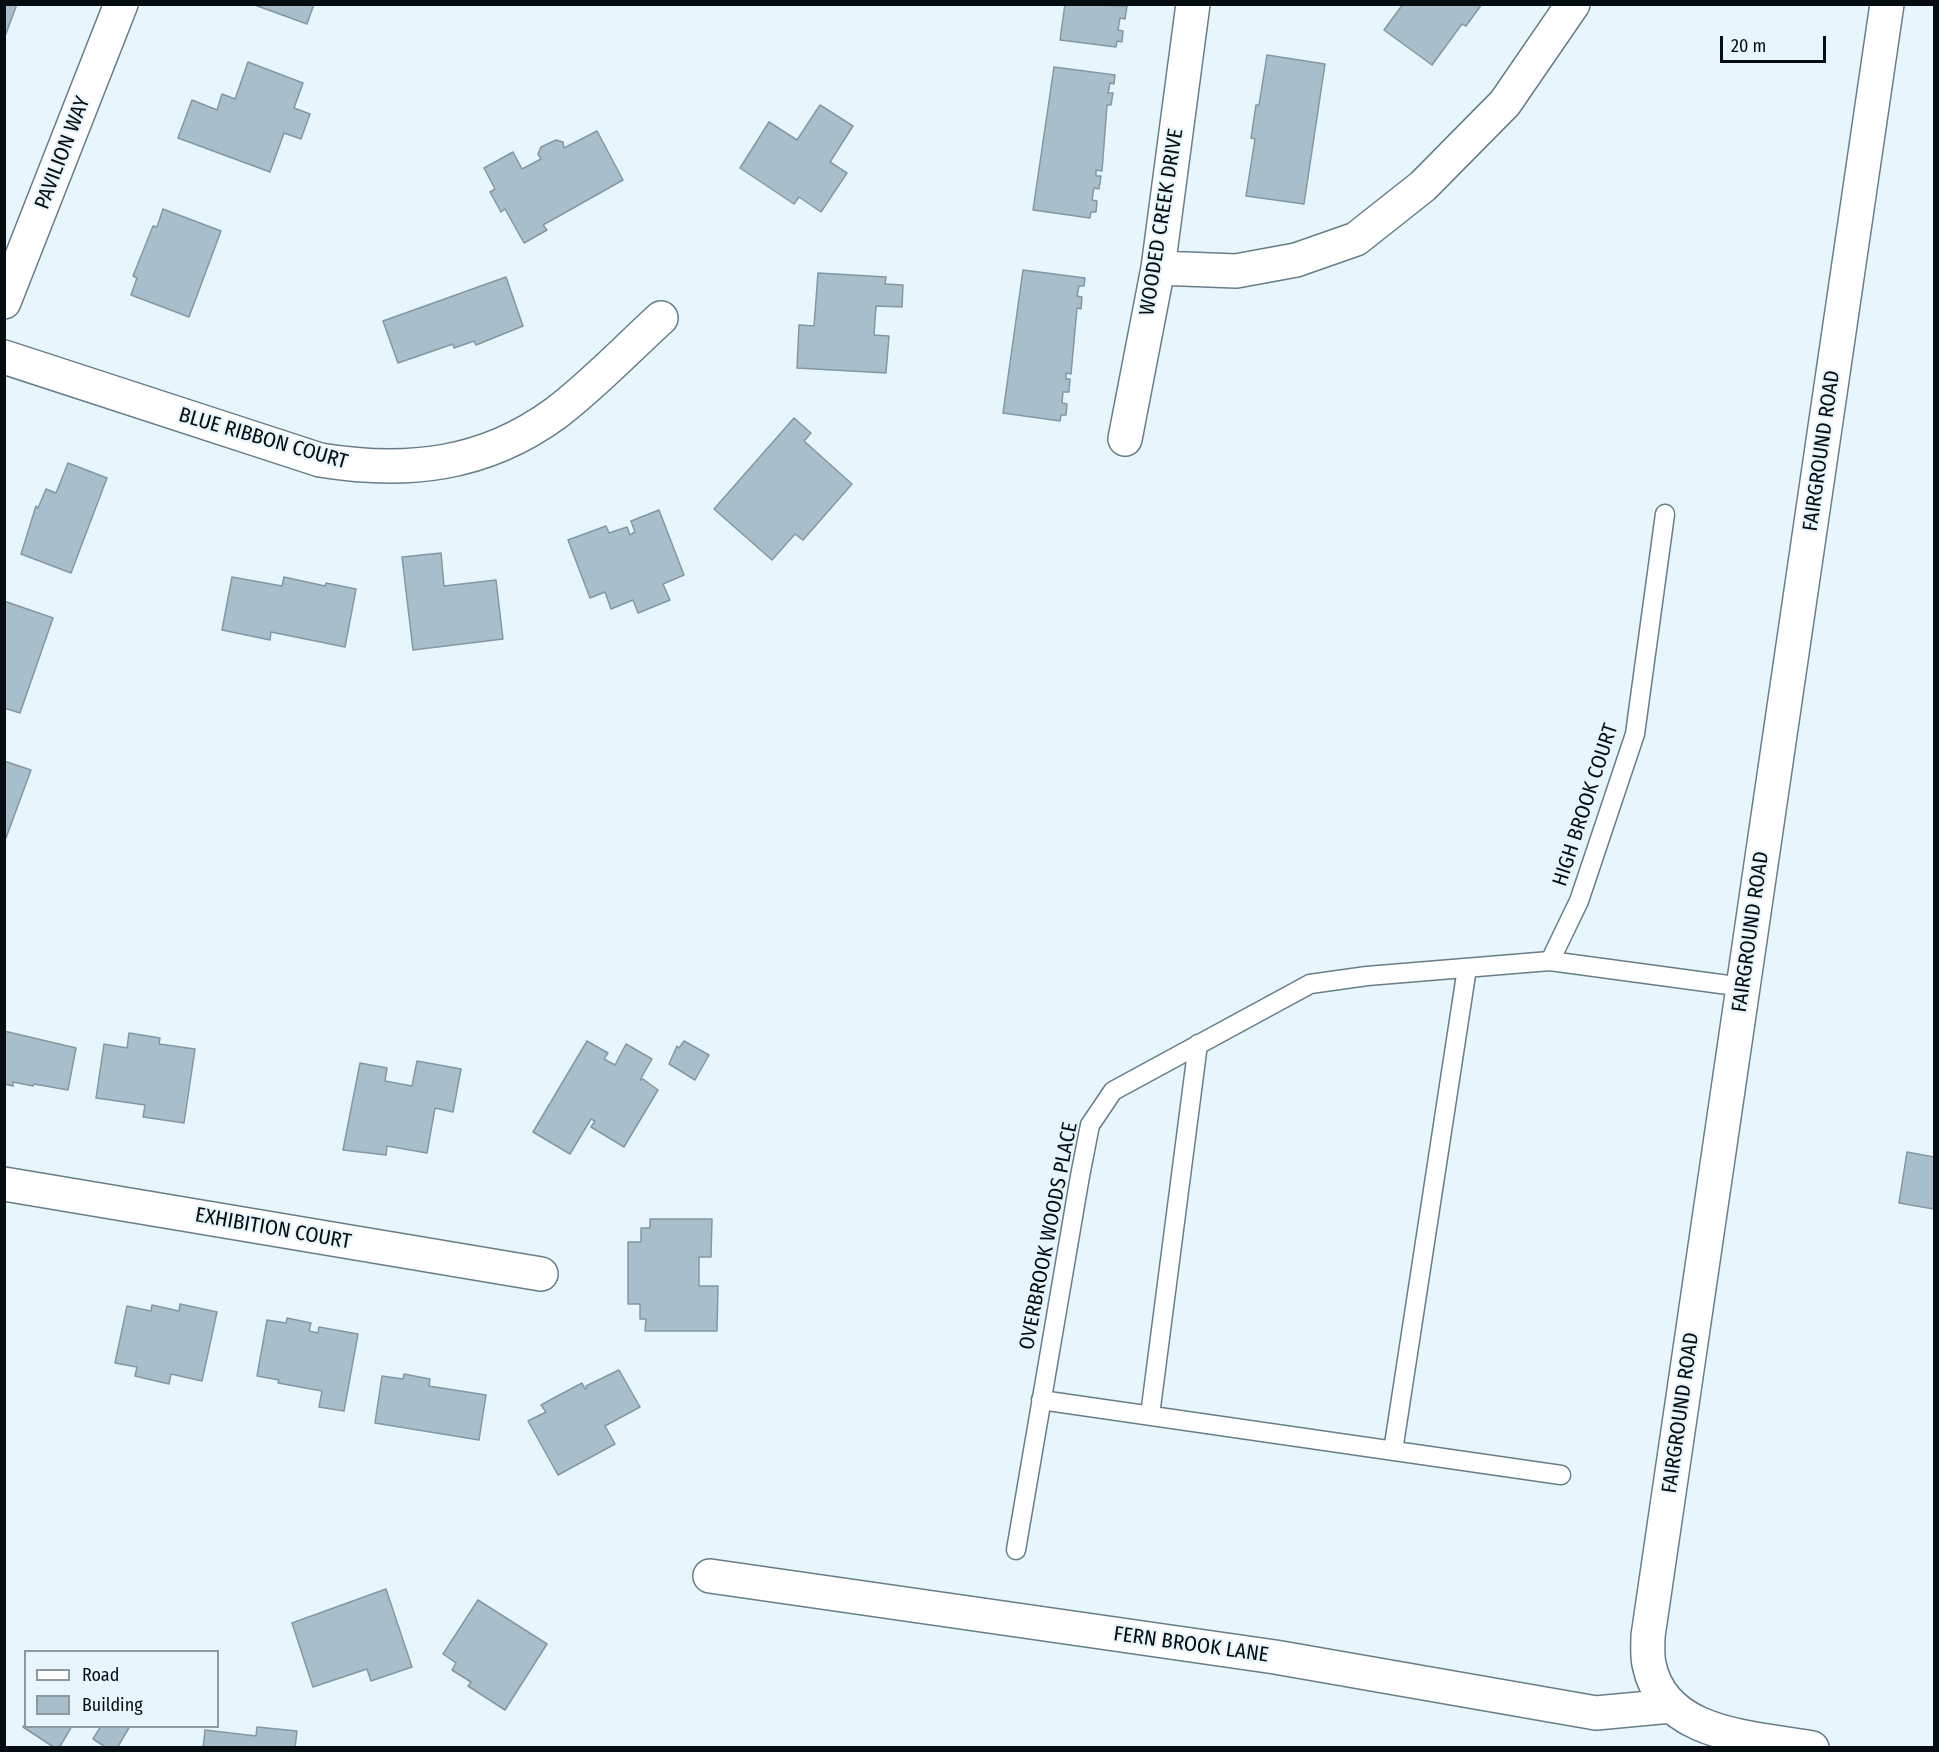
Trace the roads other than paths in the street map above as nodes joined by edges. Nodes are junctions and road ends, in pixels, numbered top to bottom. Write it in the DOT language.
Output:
graph roads {
  1 [pos="121,4"];
  2 [pos="1193,4"];
  3 [pos="1573,4"];
  4 [pos="1887,4"];
  5 [pos="1158,268"];
  6 [pos="4,302"];
  7 [pos="662,318"];
  8 [pos="4,357"];
  9 [pos="1125,439"];
  10 [pos="1665,514"];
  11 [pos="1550,961"];
  12 [pos="1467,968"];
  13 [pos="1743,987"];
  14 [pos="1198,1044"];
  15 [pos="4,1184"];
  16 [pos="541,1274"];
  17 [pos="1041,1400"];
  18 [pos="1150,1415"];
  19 [pos="1393,1451"];
  20 [pos="1561,1475"];
  21 [pos="1016,1550"];
  22 [pos="710,1576"];
  23 [pos="1671,1706"];
  24 [pos="1812,1748"];
  1 -- 6 [label="street, PAVILION WAY"];
  2 -- 5 [label="street, WOODED CREEK DRIVE"];
  3 -- 5 [label="street"];
  4 -- 13 [label="street, FAIRGROUND ROAD"];
  5 -- 9 [label="street, WOODED CREEK DRIVE"];
  7 -- 8 [label="street, BLUE RIBBON COURT"];
  10 -- 11 [label="lane, HIGH BROOK COURT"];
  11 -- 12 [label="lane, OVERBROOK WOODS PLACE"];
  11 -- 13 [label="lane, OVERBROOK WOODS PLACE"];
  12 -- 14 [label="lane, OVERBROOK WOODS PLACE"];
  12 -- 19 [label="lane"];
  13 -- 23 [label="street, FAIRGROUND ROAD"];
  14 -- 17 [label="lane, OVERBROOK WOODS PLACE"];
  14 -- 18 [label="lane"];
  15 -- 16 [label="street, EXHIBITION COURT"];
  17 -- 18 [label="lane"];
  17 -- 21 [label="lane, OVERBROOK WOODS PLACE"];
  18 -- 19 [label="lane"];
  19 -- 20 [label="lane"];
  22 -- 23 [label="street, FERN BROOK LANE"];
  23 -- 24 [label="street, FAIRGROUND ROAD"];
}
